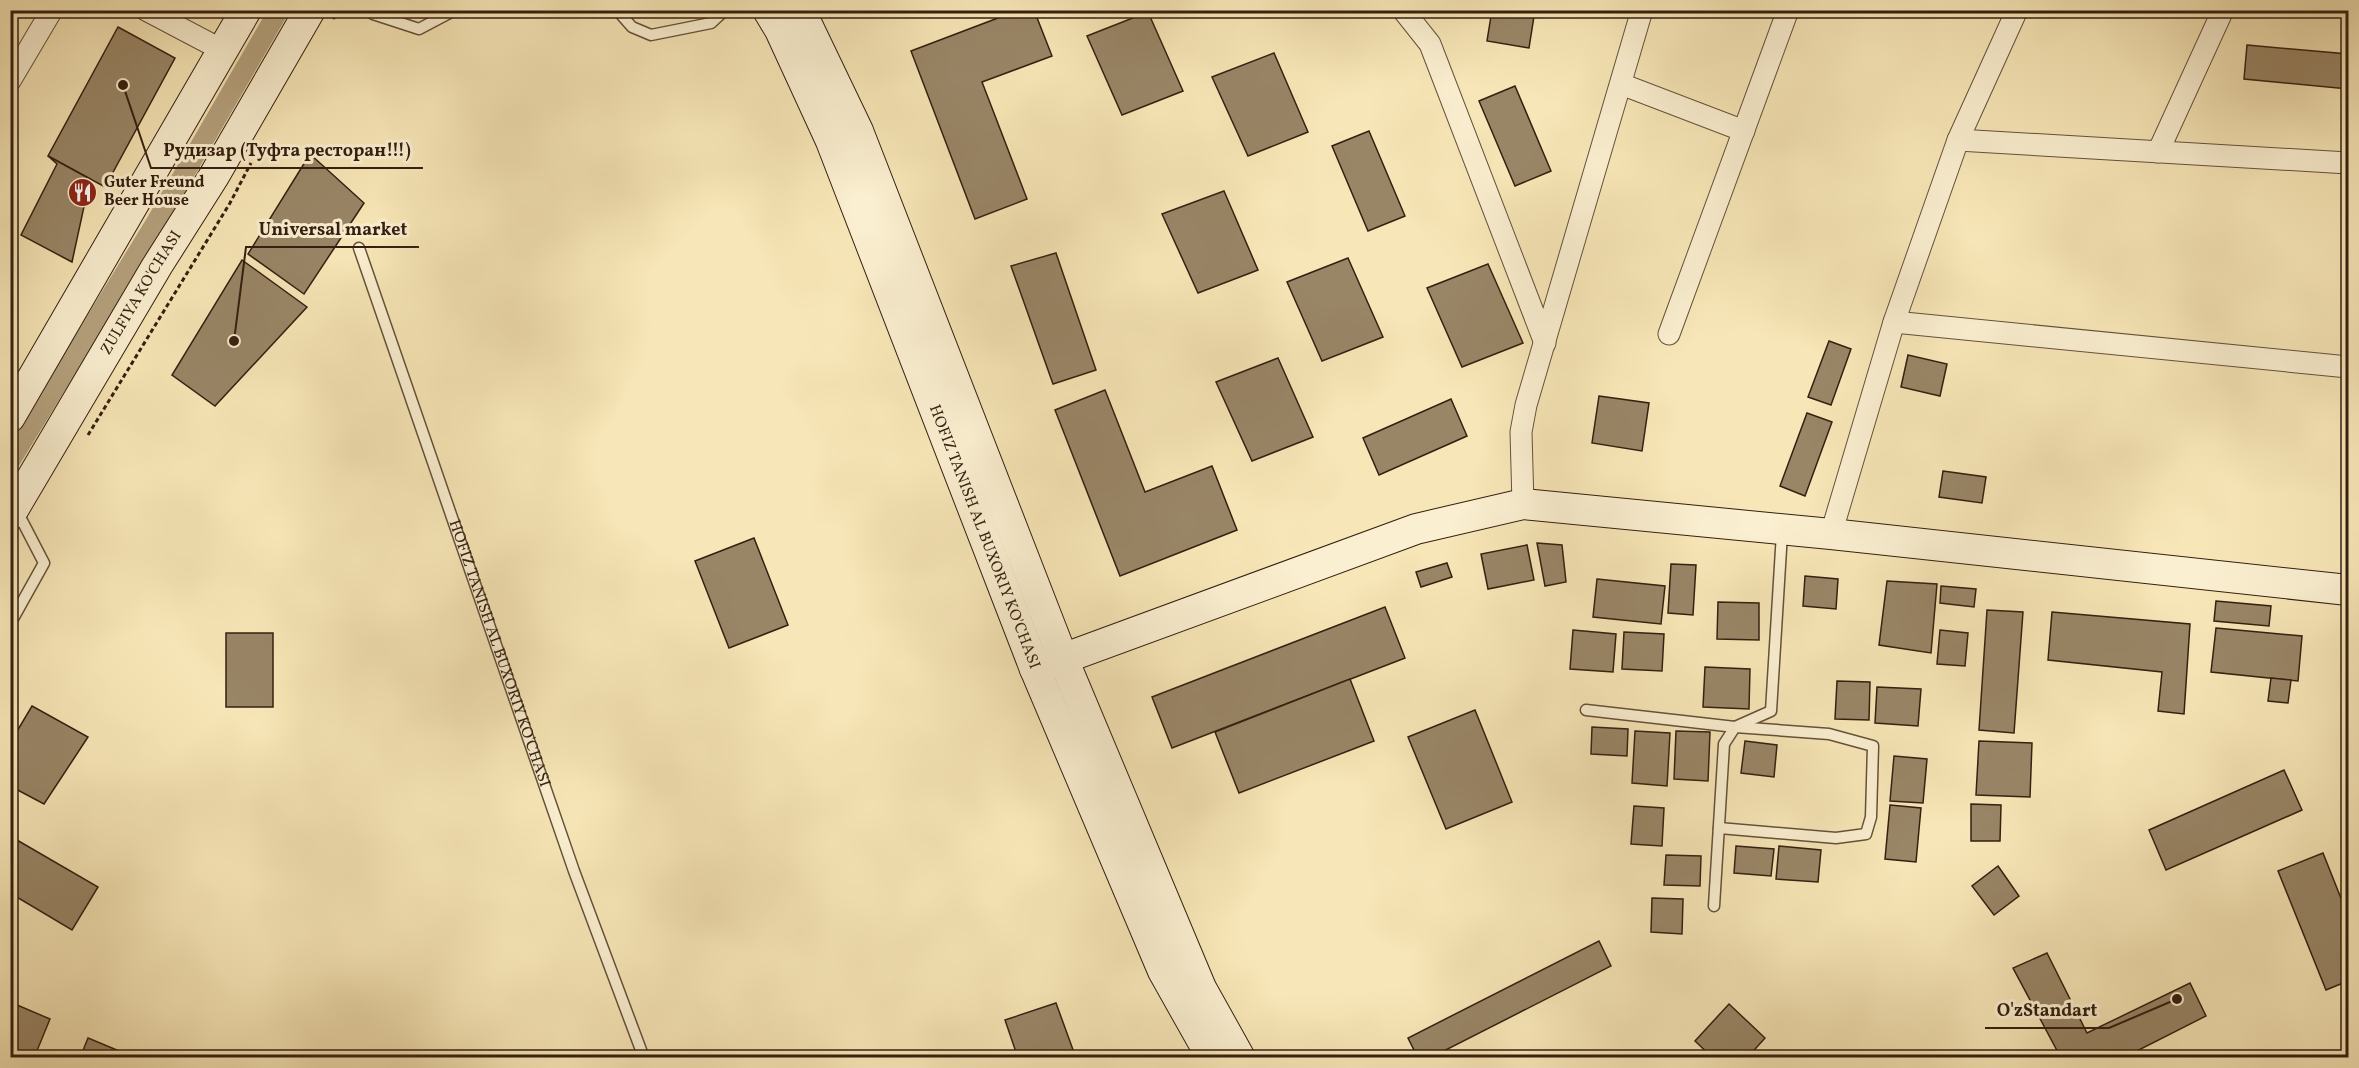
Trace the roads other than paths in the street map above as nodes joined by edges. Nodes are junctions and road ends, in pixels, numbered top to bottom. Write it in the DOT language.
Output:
graph roads {
  1 [pos="52,10"];
  2 [pos="146,10"];
  3 [pos="246,10"];
  4 [pos="368,10"];
  5 [pos="455,10"];
  6 [pos="617,10"];
  7 [pos="725,10"];
  8 [pos="768,10"];
  9 [pos="800,10"];
  10 [pos="1403,10"];
  11 [pos="1642,10"];
  12 [pos="1788,10"];
  13 [pos="2017,10"];
  14 [pos="2223,10"];
  15 [pos="322,15"];
  16 [pos="222,50"];
  17 [pos="10,81"];
  18 [pos="1621,84"];
  19 [pos="1744,131"];
  20 [pos="1958,140"];
  21 [pos="2158,152"];
  22 [pos="2349,163"];
  23 [pos="359,248"];
  24 [pos="1894,322"];
  25 [pos="1669,334"];
  26 [pos="1545,343"];
  27 [pos="2349,367"];
  28 [pos="10,417"];
  29 [pos="1523,504"];
  30 [pos="17,517"];
  31 [pos="1782,529"];
  32 [pos="1831,534"];
  33 [pos="2349,590"];
  34 [pos="10,624"];
  35 [pos="1063,659"];
  36 [pos="1035,669"];
  37 [pos="1587,710"];
  38 [pos="1735,727"];
  39 [pos="1719,828"];
  40 [pos="1714,906"];
  41 [pos="644,1058"];
  42 [pos="1212,1058"];
  43 [pos="1240,1058"];
  1 -- 17 [label="street"];
  2 -- 16 [label="street"];
  3 -- 16 [label="main road"];
  4 -- 5 [label="lane"];
  6 -- 7 [label="lane"];
  8 -- 36 [label="main road, HOFIZ TANISH AL BUXORIY KO'CHASI"];
  9 -- 35 [label="main road, HOFIZ TANISH AL BUXORIY KO'CHASI"];
  10 -- 26 [label="street"];
  11 -- 18 [label="street"];
  12 -- 19 [label="street"];
  13 -- 20 [label="street"];
  14 -- 21 [label="street"];
  15 -- 30 [label="main road, ZULFIYA KO'CHASI"];
  16 -- 28 [label="main road"];
  18 -- 19 [label="street"];
  18 -- 26 [label="street"];
  19 -- 25 [label="street"];
  20 -- 21 [label="street"];
  20 -- 24 [label="street"];
  21 -- 22 [label="street"];
  23 -- 41 [label="lane, HOFIZ TANISH AL BUXORIY KO'CHASI"];
  24 -- 27 [label="street"];
  24 -- 32 [label="street"];
  26 -- 29 [label="street"];
  29 -- 31 [label="main road"];
  29 -- 35 [label="main road"];
  30 -- 34 [label="lane"];
  31 -- 32 [label="main road"];
  31 -- 38 [label="lane"];
  32 -- 33 [label="main road"];
  35 -- 36 [label="main road"];
  35 -- 43 [label="main road, HOFIZ TANISH AL BUXORIY KO'CHASI"];
  36 -- 42 [label="main road, HOFIZ TANISH AL BUXORIY KO'CHASI"];
  37 -- 38 [label="lane"];
  38 -- 39 [label="lane"];
  38 -- 39 [label="lane"];
  39 -- 40 [label="lane"];
}
